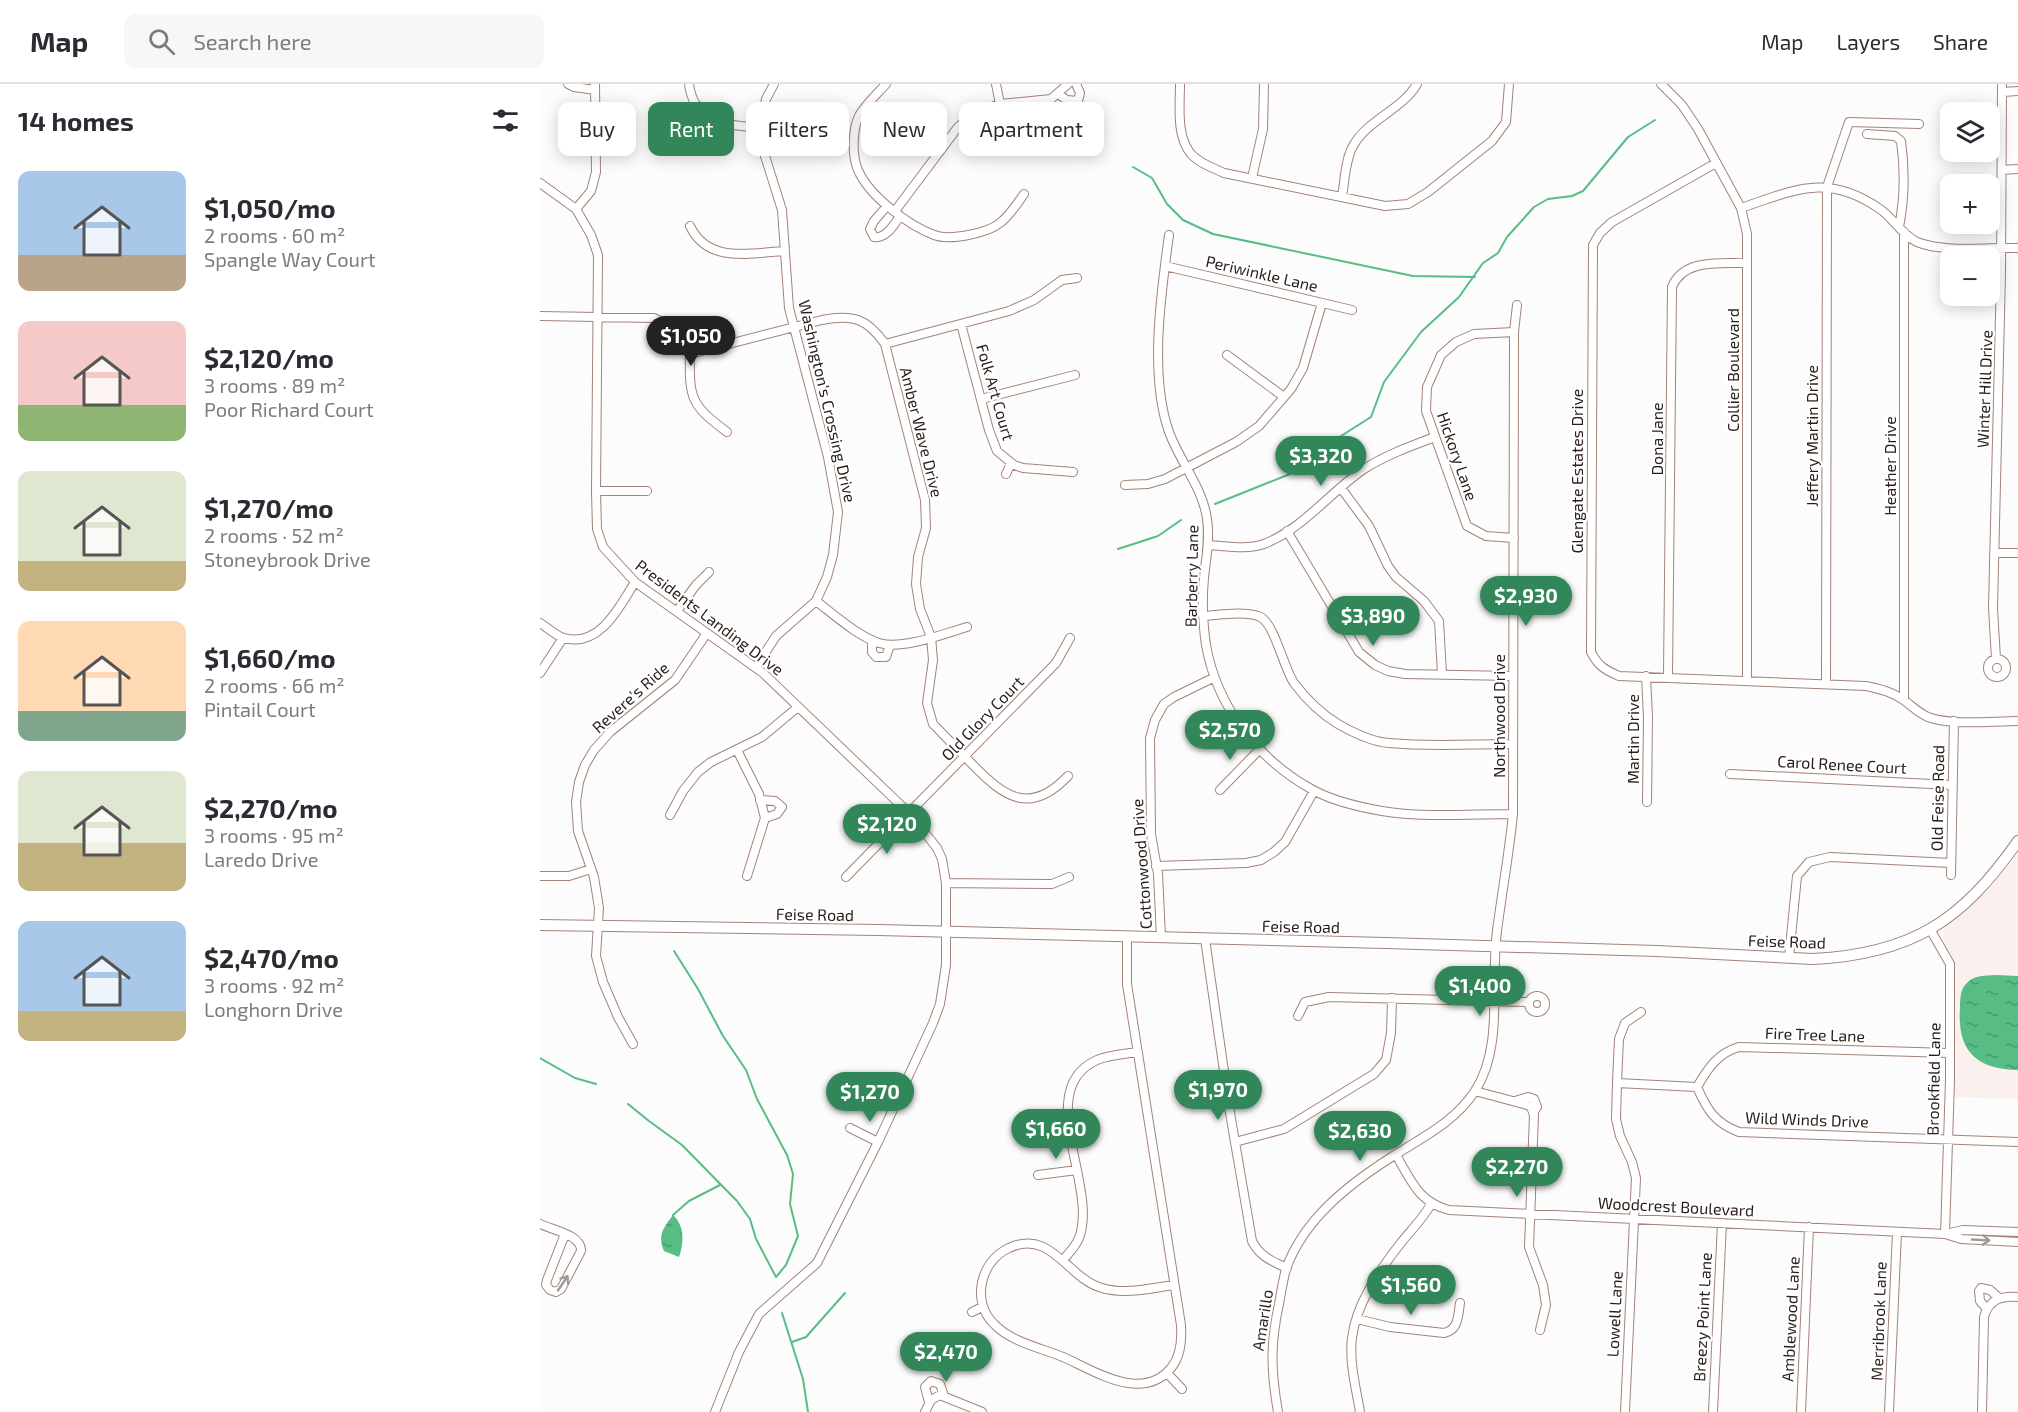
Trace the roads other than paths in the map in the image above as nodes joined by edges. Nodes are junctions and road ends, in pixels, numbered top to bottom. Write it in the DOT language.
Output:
graph roads {
  1 [pos="568,84"];
  2 [pos="689,84"];
  3 [pos="774,84"];
  4 [pos="886,84"];
  5 [pos="996,84"];
  6 [pos="1068,84"];
  7 [pos="1076,84"];
  8 [pos="1180,84"];
  9 [pos="1264,84"];
  10 [pos="1417,84"];
  11 [pos="1509,84"];
  12 [pos="1661,84"];
  13 [pos="595,87"];
  14 [pos="2003,88"];
  15 [pos="2018,92"];
  16 [pos="1058,94"];
  17 [pos="695,102"];
  18 [pos="766,102"];
  19 [pos="1000,102"];
  20 [pos="1022,102"];
  21 [pos="1919,124"];
  22 [pos="959,126"];
  23 [pos="1867,135"];
  24 [pos="765,156"];
  25 [pos="1716,162"];
  26 [pos="2018,169"];
  27 [pos="2002,170"];
  28 [pos="1252,178"];
  29 [pos="540,183"];
  30 [pos="1827,187"];
  31 [pos="1024,194"];
  32 [pos="1342,196"];
  33 [pos="1741,208"];
  34 [pos="576,209"];
  35 [pos="894,211"];
  36 [pos="690,226"];
  37 [pos="1901,229"];
  38 [pos="1169,235"];
  39 [pos="2002,247"];
  40 [pos="2018,248"];
  41 [pos="785,251"];
  42 [pos="1747,263"];
  43 [pos="1165,266"];
  44 [pos="1077,278"];
  45 [pos="1322,303"];
  46 [pos="1517,305"];
  47 [pos="1352,310"];
  48 [pos="540,316"];
  49 [pos="598,316"];
  50 [pos="962,324"];
  51 [pos="793,328"];
  52 [pos="1514,332"];
  53 [pos="885,344"];
  54 [pos="690,354"];
  55 [pos="1227,355"];
  56 [pos="1074,375"];
  57 [pos="1284,397"];
  58 [pos="981,399"];
  59 [pos="727,432"];
  60 [pos="1435,437"];
  61 [pos="1011,463"];
  62 [pos="1187,468"];
  63 [pos="1073,472"];
  64 [pos="1006,474"];
  65 [pos="1125,485"];
  66 [pos="1341,488"];
  67 [pos="647,490"];
  68 [pos="596,491"];
  69 [pos="1287,531"];
  70 [pos="1514,538"];
  71 [pos="1209,545"];
  72 [pos="1994,553"];
  73 [pos="2018,553"];
  74 [pos="709,572"];
  75 [pos="635,582"];
  76 [pos="816,601"];
  77 [pos="677,611"];
  78 [pos="1203,616"];
  79 [pos="540,623"];
  80 [pos="967,627"];
  81 [pos="707,633"];
  82 [pos="931,637"];
  83 [pos="563,638"];
  84 [pos="1070,638"];
  85 [pos="872,640"];
  86 [pos="890,645"];
  87 [pos="1996,659"];
  88 [pos="756,667"];
  89 [pos="540,674"];
  90 [pos="1442,674"];
  91 [pos="1512,676"];
  92 [pos="1646,676"];
  93 [pos="1668,676"];
  94 [pos="1213,678"];
  95 [pos="1747,680"];
  96 [pos="1826,684"];
  97 [pos="1904,700"];
  98 [pos="798,707"];
  99 [pos="1954,721"];
  100 [pos="2018,721"];
  101 [pos="1513,744"];
  102 [pos="736,750"];
  103 [pos="1259,750"];
  104 [pos="964,757"];
  105 [pos="1730,774"];
  106 [pos="1068,776"];
  107 [pos="1952,785"];
  108 [pos="1220,790"];
  109 [pos="1314,791"];
  110 [pos="760,800"];
  111 [pos="1647,802"];
  112 [pos="910,814"];
  113 [pos="1513,814"];
  114 [pos="670,815"];
  115 [pos="765,818"];
  116 [pos="2018,841"];
  117 [pos="1951,863"];
  118 [pos="1156,866"];
  119 [pos="591,869"];
  120 [pos="1951,875"];
  121 [pos="540,876"];
  122 [pos="747,876"];
  123 [pos="846,877"];
  124 [pos="1069,877"];
  125 [pos="946,883"];
  126 [pos="540,925"];
  127 [pos="598,926"];
  128 [pos="1930,929"];
  129 [pos="946,932"];
  130 [pos="1127,936"];
  131 [pos="1161,937"];
  132 [pos="1205,939"];
  133 [pos="1496,946"];
  134 [pos="1789,957"];
  135 [pos="1392,998"];
  136 [pos="1494,1002"];
  137 [pos="1528,1002"];
  138 [pos="1641,1012"];
  139 [pos="1298,1016"];
  140 [pos="633,1044"];
  141 [pos="1138,1052"];
  142 [pos="1950,1053"];
  143 [pos="1617,1083"];
  144 [pos="1698,1087"];
  145 [pos="1475,1091"];
  146 [pos="850,1128"];
  147 [pos="1947,1138"];
  148 [pos="878,1142"];
  149 [pos="1235,1142"];
  150 [pos="2018,1142"];
  151 [pos="1396,1155"];
  152 [pos="1077,1170"];
  153 [pos="1038,1175"];
  154 [pos="1431,1204"];
  155 [pos="1530,1214"];
  156 [pos="1634,1218"];
  157 [pos="1722,1223"];
  158 [pos="540,1224"];
  159 [pos="1809,1227"];
  160 [pos="1897,1232"];
  161 [pos="2018,1232"];
  162 [pos="566,1234"];
  163 [pos="1945,1234"];
  164 [pos="2018,1242"];
  165 [pos="1063,1260"];
  166 [pos="1287,1268"];
  167 [pos="1174,1285"];
  168 [pos="2018,1297"];
  169 [pos="1999,1298"];
  170 [pos="1460,1303"];
  171 [pos="982,1307"];
  172 [pos="1986,1308"];
  173 [pos="972,1312"];
  174 [pos="1357,1318"];
  175 [pos="1540,1330"];
  176 [pos="1167,1373"];
  177 [pos="1182,1389"];
  178 [pos="944,1396"];
  179 [pos="929,1402"];
  180 [pos="715,1412"];
  181 [pos="925,1412"];
  182 [pos="982,1412"];
  183 [pos="1278,1412"];
  184 [pos="1360,1412"];
  185 [pos="1625,1412"];
  186 [pos="1713,1412"];
  187 [pos="1801,1412"];
  188 [pos="1889,1412"];
  189 [pos="1982,1412"];
  1 -- 13 [label="street"];
  2 -- 17 [label="street"];
  3 -- 18 [label="street, Washington's Crossing Drive"];
  4 -- 35 [label="street"];
  5 -- 19 [label="street"];
  6 -- 16 [label="street"];
  7 -- 16 [label="street"];
  8 -- 28 [label="street"];
  9 -- 28 [label="street"];
  10 -- 32 [label="street"];
  11 -- 32 [label="street"];
  12 -- 25 [label="street, Collier Boulevard"];
  13 -- 34 [label="street"];
  14 -- 15 [label="street"];
  14 -- 27 [label="street, Winter Hill Drive"];
  16 -- 20 [label="street"];
  21 -- 30 [label="street, Jeffery Martin Drive"];
  22 -- 35 [label="street"];
  23 -- 37 [label="street, Heather Drive"];
  24 -- 41 [label="street, Washington's Crossing Drive"];
  25 -- 33 [label="street, Collier Boulevard"];
  25 -- 92 [label="street, Glengate Estates Drive"];
  26 -- 27 [label="street"];
  27 -- 39 [label="street, Winter Hill Drive"];
  28 -- 32 [label="street"];
  29 -- 34 [label="street, Presidents Landing Drive"];
  30 -- 33 [label="street"];
  30 -- 37 [label="street"];
  30 -- 96 [label="street, Jeffery Martin Drive"];
  31 -- 35 [label="street"];
  33 -- 42 [label="street, Collier Boulevard"];
  34 -- 49 [label="street, Presidents Landing Drive"];
  36 -- 41 [label="street"];
  37 -- 39 [label="street"];
  37 -- 97 [label="street, Heather Drive"];
  38 -- 43 [label="street, Barberry Lane"];
  39 -- 40 [label="street"];
  39 -- 72 [label="street, Winter Hill Drive"];
  41 -- 51 [label="street, Washington's Crossing Drive"];
  42 -- 93 [label="street, Dona Jane"];
  42 -- 95 [label="street, Collier Boulevard"];
  43 -- 45 [label="street, Periwinkle Lane"];
  43 -- 62 [label="street, Barberry Lane"];
  44 -- 50 [label="street"];
  45 -- 47 [label="street, Periwinkle Lane"];
  45 -- 57 [label="street"];
  46 -- 52 [label="street, Northwood Drive"];
  48 -- 49 [label="street"];
  49 -- 54 [label="street"];
  49 -- 68 [label="street, Presidents Landing Drive"];
  50 -- 53 [label="street"];
  50 -- 58 [label="street, Folk Art Court"];
  51 -- 53 [label="street"];
  51 -- 54 [label="street"];
  51 -- 76 [label="street, Washington's Crossing Drive"];
  52 -- 60 [label="street, Hickory Lane"];
  52 -- 70 [label="street, Northwood Drive"];
  53 -- 82 [label="street, Amber Wave Drive"];
  54 -- 59 [label="street"];
  55 -- 57 [label="street"];
  56 -- 58 [label="street"];
  57 -- 62 [label="street"];
  58 -- 61 [label="street, Folk Art Court"];
  60 -- 66 [label="street"];
  60 -- 70 [label="street, Hickory Lane"];
  61 -- 63 [label="street, Folk Art Court"];
  61 -- 64 [label="street, Folk Art Court"];
  62 -- 65 [label="street"];
  62 -- 71 [label="street, Barberry Lane"];
  66 -- 69 [label="street"];
  66 -- 90 [label="street"];
  67 -- 68 [label="street"];
  68 -- 75 [label="street, Presidents Landing Drive"];
  69 -- 71 [label="street"];
  69 -- 90 [label="street"];
  70 -- 91 [label="street, Northwood Drive"];
  71 -- 78 [label="street, Barberry Lane"];
  72 -- 73 [label="street"];
  72 -- 87 [label="street, Winter Hill Drive"];
  74 -- 77 [label="street"];
  75 -- 77 [label="street, Presidents Landing Drive"];
  75 -- 83 [label="street"];
  76 -- 85 [label="street"];
  76 -- 88 [label="street, Washington's Crossing Drive"];
  77 -- 81 [label="street, Presidents Landing Drive"];
  78 -- 94 [label="street, Barberry Lane"];
  78 -- 101 [label="street"];
  79 -- 83 [label="street"];
  80 -- 82 [label="street"];
  81 -- 88 [label="street, Presidents Landing Drive"];
  81 -- 119 [label="street, Revere's Ride"];
  82 -- 86 [label="street"];
  82 -- 104 [label="street, Amber Wave Drive"];
  83 -- 89 [label="street"];
  84 -- 104 [label="street, Old Glory Court"];
  85 -- 86 [label="street"];
  85 -- 86 [label="street"];
  88 -- 98 [label="street, Presidents Landing Drive"];
  90 -- 91 [label="street"];
  91 -- 101 [label="street, Northwood Drive"];
  92 -- 93 [label="street, Glengate Estates Drive"];
  92 -- 111 [label="street, Martin Drive"];
  93 -- 95 [label="street, Glengate Estates Drive"];
  94 -- 103 [label="street, Barberry Lane"];
  94 -- 118 [label="street, Cottonwood Drive"];
  95 -- 96 [label="street, Glengate Estates Drive"];
  96 -- 97 [label="street, Glengate Estates Drive"];
  97 -- 99 [label="street, Glengate Estates Drive"];
  98 -- 102 [label="street"];
  98 -- 112 [label="street, Presidents Landing Drive"];
  99 -- 100 [label="street, Glengate Estates Drive"];
  99 -- 107 [label="street, Old Feise Road"];
  101 -- 113 [label="street, Northwood Drive"];
  102 -- 110 [label="street"];
  102 -- 114 [label="street"];
  103 -- 108 [label="street"];
  103 -- 109 [label="street, Barberry Lane"];
  104 -- 106 [label="street, Amber Wave Drive"];
  104 -- 112 [label="street, Old Glory Court"];
  105 -- 107 [label="street, Carol Renee Court"];
  107 -- 117 [label="street, Old Feise Road"];
  109 -- 113 [label="street, Barberry Lane"];
  109 -- 118 [label="street"];
  110 -- 115 [label="street"];
  110 -- 115 [label="street"];
  112 -- 123 [label="street, Old Glory Court"];
  112 -- 125 [label="street, Presidents Landing Drive"];
  113 -- 133 [label="street, Northwood Drive"];
  115 -- 122 [label="street"];
  116 -- 128 [label="main road, Feise Road"];
  117 -- 120 [label="street, Old Feise Road"];
  117 -- 134 [label="street"];
  118 -- 131 [label="street, Cottonwood Drive"];
  119 -- 121 [label="street"];
  119 -- 127 [label="street, Revere's Ride"];
  124 -- 125 [label="street"];
  125 -- 129 [label="street, Presidents Landing Drive"];
  126 -- 127 [label="main road, Feise Road"];
  127 -- 129 [label="main road, Feise Road"];
  127 -- 140 [label="street, Revere's Ride"];
  128 -- 134 [label="main road, Feise Road"];
  128 -- 142 [label="street, Brookfield Lane"];
  129 -- 130 [label="main road, Feise Road"];
  129 -- 148 [label="street, Presidents Landing Drive"];
  130 -- 131 [label="main road, Feise Road"];
  130 -- 141 [label="street"];
  131 -- 132 [label="main road, Feise Road"];
  132 -- 133 [label="main road, Feise Road"];
  132 -- 149 [label="street"];
  133 -- 134 [label="main road, Feise Road"];
  133 -- 136 [label="street, Northwood Drive"];
  135 -- 136 [label="street"];
  135 -- 139 [label="street"];
  135 -- 149 [label="street"];
  136 -- 137 [label="street"];
  136 -- 145 [label="street, Northwood Drive"];
  138 -- 143 [label="street, Lowell Lane"];
  141 -- 152 [label="street"];
  141 -- 167 [label="street"];
  142 -- 144 [label="street, Fire Tree Lane"];
  142 -- 147 [label="street, Brookfield Lane"];
  143 -- 144 [label="street"];
  143 -- 156 [label="street, Lowell Lane"];
  144 -- 147 [label="street, Wild Winds Drive"];
  145 -- 151 [label="street, Northwood Drive"];
  145 -- 155 [label="street"];
  146 -- 148 [label="street"];
  147 -- 150 [label="street, Wild Winds Drive"];
  147 -- 163 [label="street, Brookfield Lane"];
  148 -- 180 [label="street, Presidents Landing Drive"];
  149 -- 166 [label="street"];
  151 -- 154 [label="street"];
  151 -- 166 [label="street, Amarillo"];
  152 -- 153 [label="street"];
  152 -- 165 [label="street"];
  154 -- 155 [label="street, Woodcrest Boulevard"];
  154 -- 174 [label="street"];
  155 -- 156 [label="street, Woodcrest Boulevard"];
  155 -- 175 [label="street"];
  156 -- 157 [label="street, Woodcrest Boulevard"];
  156 -- 185 [label="street, Lowell Lane"];
  157 -- 159 [label="street, Woodcrest Boulevard"];
  157 -- 186 [label="street, Breezy Point Lane"];
  158 -- 162 [label="street"];
  159 -- 160 [label="street, Woodcrest Boulevard"];
  159 -- 187 [label="street, Amblewood Lane"];
  160 -- 163 [label="street, Woodcrest Boulevard"];
  160 -- 188 [label="street, Merribrook Lane"];
  161 -- 163 [label="street, Woodcrest Boulevard"];
  162 -- 162 [label="street, one-way"];
  163 -- 164 [label="street, Woodcrest Boulevard, one-way"];
  165 -- 167 [label="street"];
  165 -- 171 [label="street"];
  166 -- 183 [label="street, Amarillo"];
  167 -- 176 [label="street"];
  168 -- 169 [label="street"];
  169 -- 172 [label="street"];
  169 -- 172 [label="street"];
  170 -- 174 [label="street"];
  171 -- 173 [label="street"];
  171 -- 176 [label="street"];
  172 -- 189 [label="street"];
  174 -- 184 [label="street"];
  176 -- 177 [label="street"];
  178 -- 179 [label="street"];
  178 -- 179 [label="street"];
  178 -- 182 [label="street"];
  179 -- 181 [label="street"];
}
